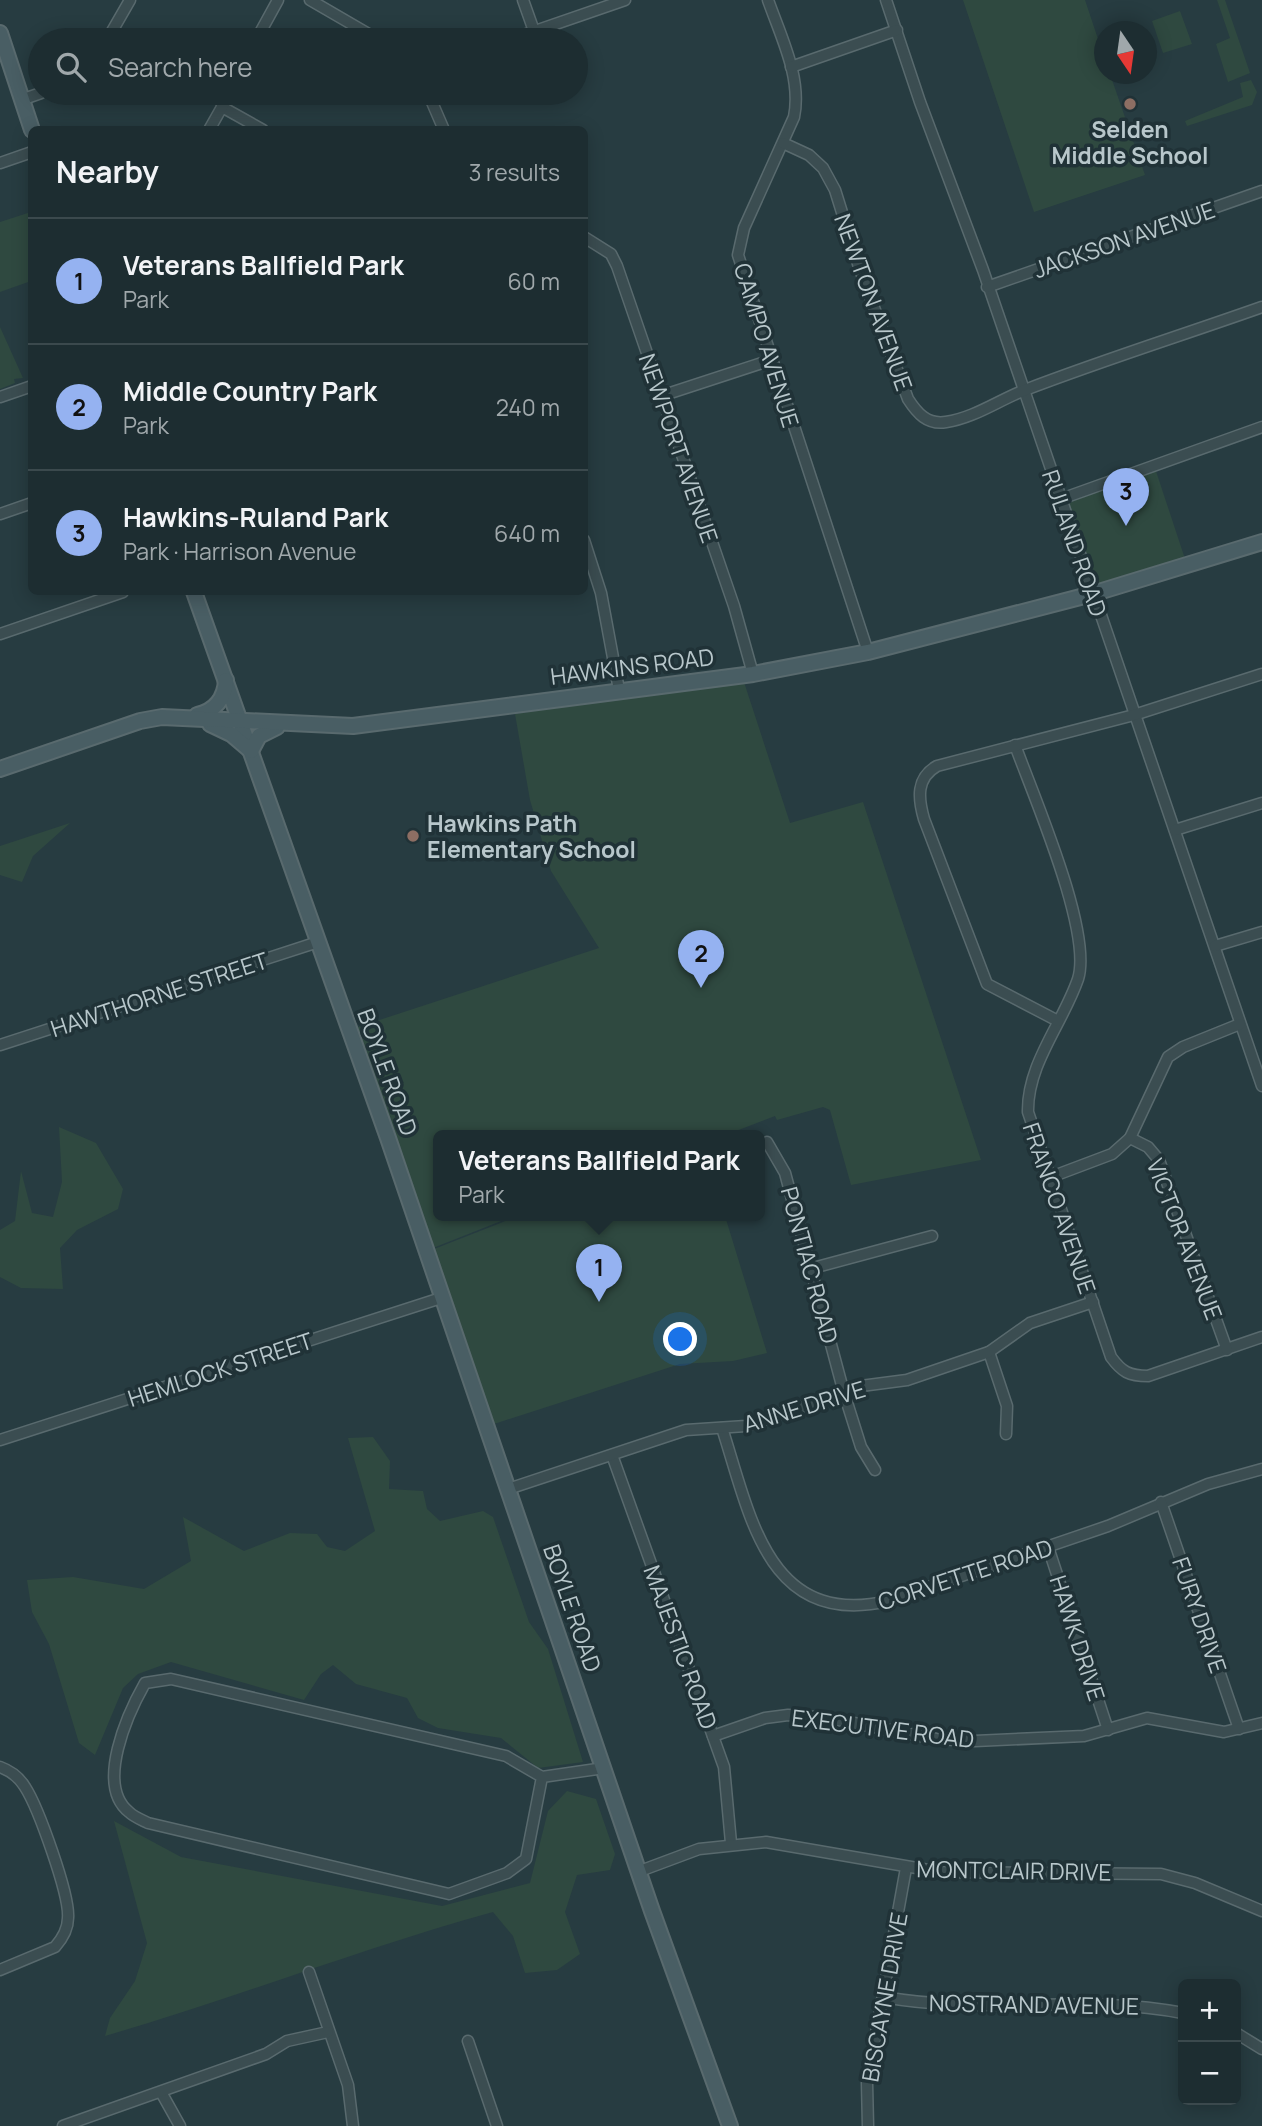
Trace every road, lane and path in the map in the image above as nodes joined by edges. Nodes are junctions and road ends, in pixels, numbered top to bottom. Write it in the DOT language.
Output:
graph roads {
  1 [pos="130,0"];
  2 [pos="278,0"];
  3 [pos="310,0"];
  4 [pos="523,0"];
  5 [pos="625,0"];
  6 [pos="768,0"];
  7 [pos="886,0"];
  8 [pos="114,28"];
  9 [pos="263,28"];
  10 [pos="358,28"];
  11 [pos="533,28"];
  12 [pos="543,28"];
  13 [pos="897,30"];
  14 [pos="1,42"];
  15 [pos="791,67"];
  16 [pos="28,98"];
  17 [pos="22,100"];
  18 [pos="433,105"];
  19 [pos="222,107"];
  20 [pos="31,126"];
  21 [pos="211,126"];
  22 [pos="256,126"];
  23 [pos="442,126"];
  24 [pos="783,143"];
  25 [pos="28,153"];
  26 [pos="0,163"];
  27 [pos="1262,191"];
  28 [pos="588,240"];
  29 [pos="987,287"];
  30 [pos="1262,307"];
  31 [pos="771,360"];
  32 [pos="28,387"];
  33 [pos="1022,391"];
  34 [pos="661,396"];
  35 [pos="0,397"];
  36 [pos="1262,427"];
  37 [pos="1061,499"];
  38 [pos="28,504"];
  39 [pos="0,514"];
  40 [pos="1262,542"];
  41 [pos="588,559"];
  42 [pos="1092,594"];
  43 [pos="114,595"];
  44 [pos="195,595"];
  45 [pos="0,634"];
  46 [pos="868,652"];
  47 [pos="753,674"];
  48 [pos="1262,674"];
  49 [pos="226,679"];
  50 [pos="619,690"];
  51 [pos="1133,715"];
  52 [pos="193,716"];
  53 [pos="242,723"];
  54 [pos="285,724"];
  55 [pos="1015,745"];
  56 [pos="251,751"];
  57 [pos="0,769"];
  58 [pos="1262,803"];
  59 [pos="1175,830"];
  60 [pos="1262,932"];
  61 [pos="318,942"];
  62 [pos="1214,946"];
  63 [pos="1058,1021"];
  64 [pos="1240,1024"];
  65 [pos="0,1045"];
  66 [pos="1262,1086"];
  67 [pos="1130,1138"];
  68 [pos="767,1142"];
  69 [pos="1051,1177"];
  70 [pos="932,1236"];
  71 [pos="813,1268"];
  72 [pos="441,1298"];
  73 [pos="1093,1302"];
  74 [pos="1262,1338"];
  75 [pos="1227,1350"];
  76 [pos="989,1352"];
  77 [pos="844,1393"];
  78 [pos="722,1427"];
  79 [pos="1006,1434"];
  80 [pos="0,1440"];
  81 [pos="612,1455"];
  82 [pos="1262,1469"];
  83 [pos="874,1470"];
  84 [pos="508,1489"];
  85 [pos="1161,1502"];
  86 [pos="1048,1547"];
  87 [pos="1262,1723"];
  88 [pos="1239,1729"];
  89 [pos="1108,1730"];
  90 [pos="713,1736"];
  91 [pos="0,1767"];
  92 [pos="604,1768"];
  93 [pos="542,1777"];
  94 [pos="732,1843"];
  95 [pos="906,1868"];
  96 [pos="640,1871"];
  97 [pos="1262,1911"];
  98 [pos="0,1970"];
  99 [pos="309,1972"];
  100 [pos="884,1997"];
  101 [pos="1178,2012"];
  102 [pos="328,2032"];
  103 [pos="1241,2036"];
  104 [pos="468,2041"];
  105 [pos="1262,2049"];
  106 [pos="161,2092"];
  107 [pos="63,2126"];
  108 [pos="180,2126"];
  109 [pos="353,2126"];
  110 [pos="497,2126"];
  111 [pos="730,2126"];
  112 [pos="868,2126"];
  1 -- 8 [label="street"];
  2 -- 9 [label="street"];
  3 -- 10 [label="street"];
  4 -- 11 [label="street"];
  5 -- 12 [label="street"];
  6 -- 15 [label="street, CAMPO AVENUE"];
  7 -- 13 [label="street, RULAND ROAD"];
  13 -- 15 [label="street"];
  13 -- 29 [label="street, RULAND ROAD"];
  14 -- 17 [label="street"];
  15 -- 24 [label="street, CAMPO AVENUE"];
  16 -- 17 [label="street"];
  17 -- 20 [label="street"];
  18 -- 23 [label="street"];
  19 -- 21 [label="street"];
  19 -- 22 [label="street"];
  24 -- 31 [label="street, CAMPO AVENUE"];
  24 -- 33 [label="street, NEWTON AVENUE"];
  25 -- 26 [label="street"];
  27 -- 29 [label="street, JACKSON AVENUE"];
  28 -- 34 [label="street, NEWPORT AVENUE"];
  29 -- 33 [label="street, RULAND ROAD"];
  30 -- 33 [label="street"];
  31 -- 34 [label="street"];
  31 -- 46 [label="street, CAMPO AVENUE"];
  32 -- 35 [label="street"];
  33 -- 37 [label="street, RULAND ROAD"];
  34 -- 47 [label="street, NEWPORT AVENUE"];
  36 -- 37 [label="street"];
  37 -- 42 [label="street, RULAND ROAD"];
  38 -- 39 [label="street"];
  40 -- 42 [label="street, HAWKINS ROAD"];
  41 -- 50 [label="street"];
  42 -- 46 [label="street, HAWKINS ROAD"];
  42 -- 51 [label="street, RULAND ROAD"];
  43 -- 45 [label="street"];
  44 -- 49 [label="street, BOYLE ROAD"];
  46 -- 47 [label="street, HAWKINS ROAD"];
  47 -- 50 [label="street, HAWKINS ROAD"];
  48 -- 51 [label="street"];
  49 -- 52 [label="street"];
  49 -- 53 [label="street, BOYLE ROAD"];
  50 -- 54 [label="street, HAWKINS ROAD"];
  51 -- 55 [label="street"];
  51 -- 59 [label="street, RULAND ROAD"];
  52 -- 53 [label="street, HAWKINS ROAD"];
  52 -- 56 [label="street"];
  52 -- 57 [label="street, HAWKINS ROAD"];
  53 -- 54 [label="street, HAWKINS ROAD"];
  53 -- 56 [label="street, BOYLE ROAD"];
  54 -- 56 [label="street"];
  55 -- 63 [label="street, FRANCO AVENUE"];
  55 -- 63 [label="street"];
  56 -- 61 [label="street, BOYLE ROAD"];
  58 -- 59 [label="street"];
  59 -- 62 [label="street, RULAND ROAD"];
  60 -- 62 [label="street"];
  61 -- 65 [label="street, HAWTHORNE STREET"];
  61 -- 72 [label="street, BOYLE ROAD"];
  62 -- 64 [label="street, RULAND ROAD"];
  63 -- 69 [label="street, FRANCO AVENUE"];
  64 -- 66 [label="street, RULAND ROAD"];
  64 -- 67 [label="street"];
  67 -- 69 [label="street"];
  67 -- 75 [label="street, VICTOR AVENUE"];
  68 -- 71 [label="street, PONTIAC ROAD"];
  69 -- 73 [label="street, FRANCO AVENUE"];
  70 -- 71 [label="street"];
  71 -- 77 [label="street, PONTIAC ROAD"];
  72 -- 80 [label="street, HEMLOCK STREET"];
  72 -- 84 [label="street, BOYLE ROAD"];
  73 -- 75 [label="street, FRANCO AVENUE"];
  73 -- 76 [label="street, ANNE DRIVE"];
  74 -- 75 [label="street, FRANCO AVENUE"];
  76 -- 77 [label="street, ANNE DRIVE"];
  76 -- 79 [label="street"];
  77 -- 78 [label="street, ANNE DRIVE"];
  77 -- 83 [label="street, PONTIAC ROAD"];
  78 -- 81 [label="street, ANNE DRIVE"];
  78 -- 86 [label="street, CORVETTE ROAD"];
  81 -- 84 [label="street, ANNE DRIVE"];
  81 -- 90 [label="street, MAJESTIC ROAD"];
  82 -- 85 [label="street, CORVETTE ROAD"];
  84 -- 92 [label="street, BOYLE ROAD"];
  85 -- 86 [label="street, CORVETTE ROAD"];
  85 -- 88 [label="street, FURY DRIVE"];
  86 -- 89 [label="street, HAWK DRIVE"];
  87 -- 88 [label="street, EXECUTIVE ROAD"];
  88 -- 89 [label="street, EXECUTIVE ROAD"];
  89 -- 90 [label="street, EXECUTIVE ROAD"];
  90 -- 94 [label="street, MAJESTIC ROAD"];
  91 -- 98 [label="street"];
  92 -- 93 [label="street"];
  92 -- 96 [label="street, BOYLE ROAD"];
  93 -- 93 [label="street"];
  94 -- 95 [label="street, MONTCLAIR DRIVE"];
  94 -- 96 [label="street, MONTCLAIR DRIVE"];
  95 -- 97 [label="street, MONTCLAIR DRIVE"];
  95 -- 100 [label="street, BISCAYNE DRIVE"];
  96 -- 111 [label="street, BOYLE ROAD"];
  99 -- 102 [label="street"];
  100 -- 101 [label="street, NOSTRAND AVENUE"];
  100 -- 112 [label="street, BISCAYNE DRIVE"];
  102 -- 106 [label="street"];
  102 -- 109 [label="street"];
  103 -- 105 [label="street"];
  104 -- 110 [label="street"];
  106 -- 107 [label="street"];
  106 -- 108 [label="street"];
}
